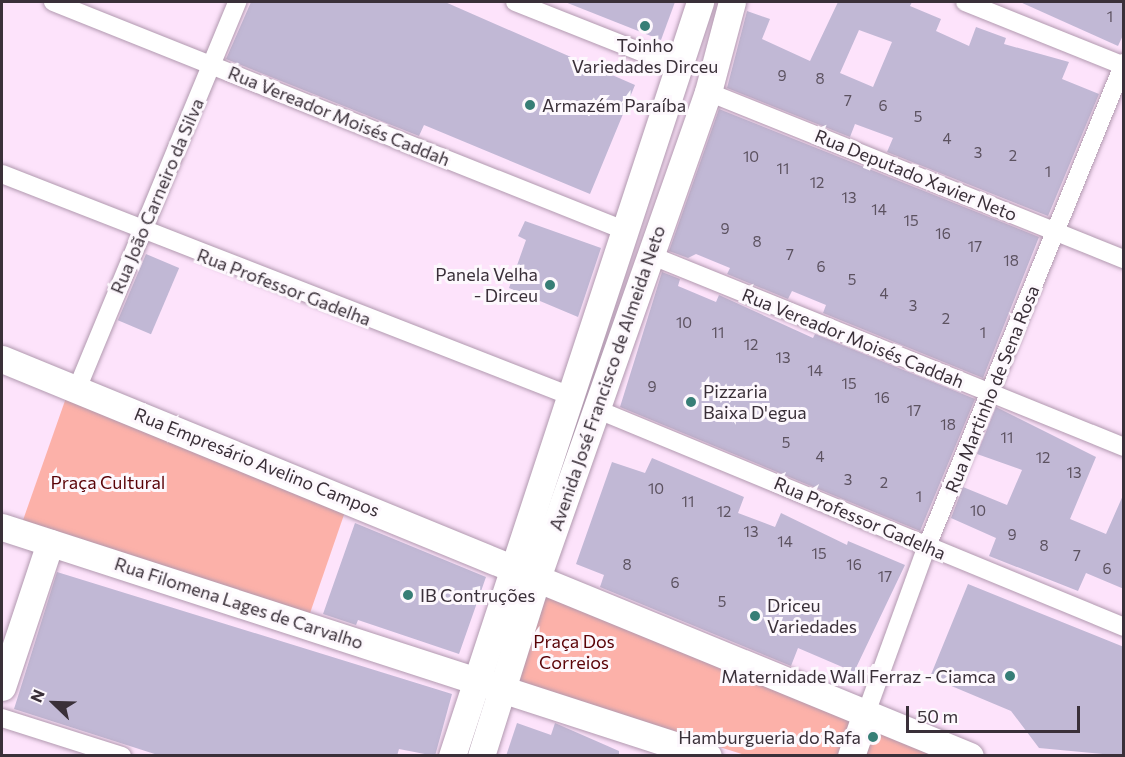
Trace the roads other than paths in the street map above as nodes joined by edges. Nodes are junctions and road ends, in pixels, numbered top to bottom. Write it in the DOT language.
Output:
graph roads {
  1 [pos="53,2"];
  2 [pos="237,2"];
  3 [pos="515,2"];
  4 [pos="700,2"];
  5 [pos="732,2"];
  6 [pos="965,2"];
  7 [pos="211,65"];
  8 [pos="1123,65"];
  9 [pos="679,68"];
  10 [pos="708,92"];
  11 [pos="2,174"];
  12 [pos="626,231"];
  13 [pos="1055,231"];
  14 [pos="142,233"];
  15 [pos="650,255"];
  16 [pos="1124,259"];
  17 [pos="2,359"];
  18 [pos="76,389"];
  19 [pos="992,394"];
  20 [pos="568,395"];
  21 [pos="596,409"];
  22 [pos="1124,447"];
  23 [pos="2,527"];
  24 [pos="50,543"];
  25 [pos="927,546"];
  26 [pos="512,565"];
  27 [pos="538,575"];
  28 [pos="1124,627"];
  29 [pos="476,680"];
  30 [pos="2,687"];
  31 [pos="502,690"];
  32 [pos="865,716"];
  33 [pos="2,718"];
  34 [pos="122,756"];
  35 [pos="452,756"];
  36 [pos="481,756"];
  37 [pos="708,756"];
  38 [pos="851,756"];
  39 [pos="970,756"];
  1 -- 7 [label="street, Rua Vereador Moisés Caddah"];
  2 -- 7 [label="street, Rua João Carneiro da Silva"];
  3 -- 9 [label="street"];
  4 -- 9 [label="street, Avenida José Francisco de Almeida Neto"];
  5 -- 10 [label="street, Avenida José Francisco de Almeida Neto"];
  6 -- 8 [label="street"];
  7 -- 12 [label="street, Rua Vereador Moisés Caddah"];
  7 -- 14 [label="street, Rua João Carneiro da Silva"];
  8 -- 13 [label="street, Rua Martinho de Sena Rosa"];
  9 -- 12 [label="street, Avenida José Francisco de Almeida Neto"];
  10 -- 13 [label="street, Rua Deputado Xavier Neto"];
  10 -- 15 [label="street, Avenida José Francisco de Almeida Neto"];
  11 -- 14 [label="street, Rua Professor Gadelha"];
  12 -- 20 [label="street, Avenida José Francisco de Almeida Neto"];
  13 -- 16 [label="street, Rua Deputado Xavier Neto"];
  13 -- 19 [label="street, Rua Martinho de Sena Rosa"];
  14 -- 18 [label="street, Rua João Carneiro da Silva"];
  14 -- 20 [label="street, Rua Professor Gadelha"];
  15 -- 19 [label="street, Rua Vereador Moisés Caddah"];
  15 -- 21 [label="street, Avenida José Francisco de Almeida Neto"];
  17 -- 18 [label="street, Rua Empresário Avelino Campos"];
  18 -- 26 [label="street, Rua Empresário Avelino Campos"];
  19 -- 22 [label="street, Rua Vereador Moisés Caddah"];
  19 -- 25 [label="street, Rua Martinho de Sena Rosa"];
  20 -- 26 [label="street, Avenida José Francisco de Almeida Neto"];
  21 -- 25 [label="street, Rua Professor Gadelha"];
  21 -- 27 [label="street, Avenida José Francisco de Almeida Neto"];
  23 -- 24 [label="street, Rua Filomena Lages de Carvalho"];
  24 -- 29 [label="street, Rua Filomena Lages de Carvalho"];
  24 -- 30 [label="street"];
  25 -- 28 [label="street, Rua Professor Gadelha"];
  25 -- 32 [label="street, Rua Martinho de Sena Rosa"];
  26 -- 27 [label="street, Rua Empresário Avelino Campos"];
  26 -- 29 [label="street, Avenida José Francisco de Almeida Neto"];
  27 -- 31 [label="street, Avenida José Francisco de Almeida Neto"];
  27 -- 32 [label="street"];
  29 -- 31 [label="street, Rua Filomena Lages de Carvalho"];
  29 -- 35 [label="street, Avenida José Francisco de Almeida Neto"];
  31 -- 36 [label="street, Avenida José Francisco de Almeida Neto"];
  31 -- 37 [label="street"];
  32 -- 38 [label="street"];
  32 -- 39 [label="street"];
  33 -- 34 [label="street"];
}
